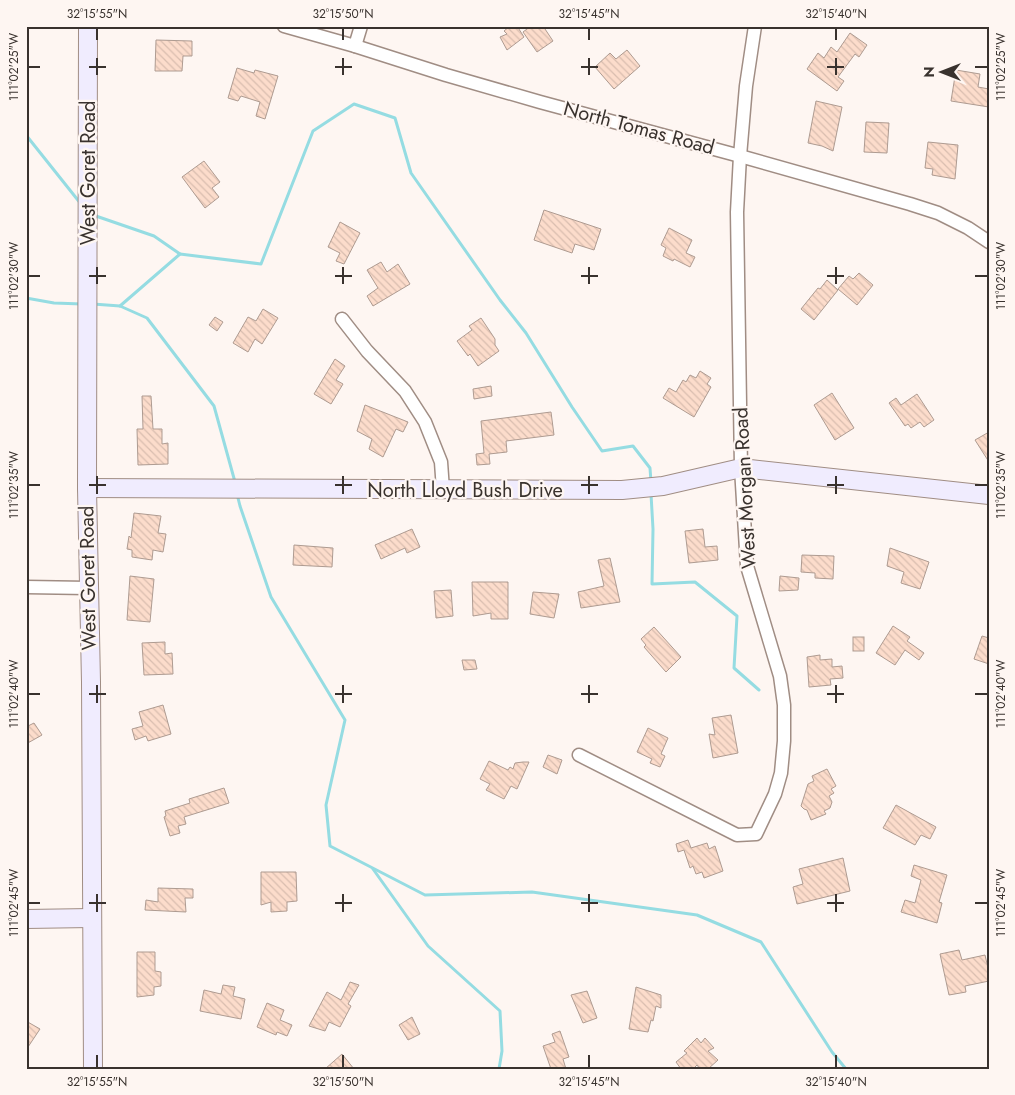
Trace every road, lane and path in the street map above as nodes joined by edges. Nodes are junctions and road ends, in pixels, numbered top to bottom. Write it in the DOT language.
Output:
graph roads {
  1 [pos="88,26"];
  2 [pos="284,26"];
  3 [pos="361,26"];
  4 [pos="754,26"];
  5 [pos="355,46"];
  6 [pos="740,156"];
  7 [pos="989,242"];
  8 [pos="342,318"];
  9 [pos="742,468"];
  10 [pos="86,488"];
  11 [pos="443,490"];
  12 [pos="989,495"];
  13 [pos="26,587"];
  14 [pos="88,588"];
  15 [pos="578,755"];
  16 [pos="91,918"];
  17 [pos="26,919"];
  18 [pos="93,1069"];
  1 -- 10 [label="street, West Goret Road"];
  2 -- 5 [label="street, North Tomas Road"];
  3 -- 5 [label="street"];
  4 -- 6 [label="street, West Morgan Road"];
  5 -- 6 [label="street, North Tomas Road"];
  6 -- 7 [label="street, North Tomas Road"];
  6 -- 9 [label="street, West Morgan Road"];
  8 -- 11 [label="street"];
  9 -- 11 [label="street, North Lloyd Bush Drive"];
  9 -- 12 [label="street, North Lloyd Bush Drive"];
  9 -- 15 [label="street, West Morgan Road"];
  10 -- 11 [label="street, North Lloyd Bush Drive"];
  10 -- 14 [label="street, West Goret Road"];
  13 -- 14 [label="street"];
  14 -- 16 [label="street, West Goret Road"];
  16 -- 17 [label="street"];
  16 -- 18 [label="street, West Goret Road"];
}
